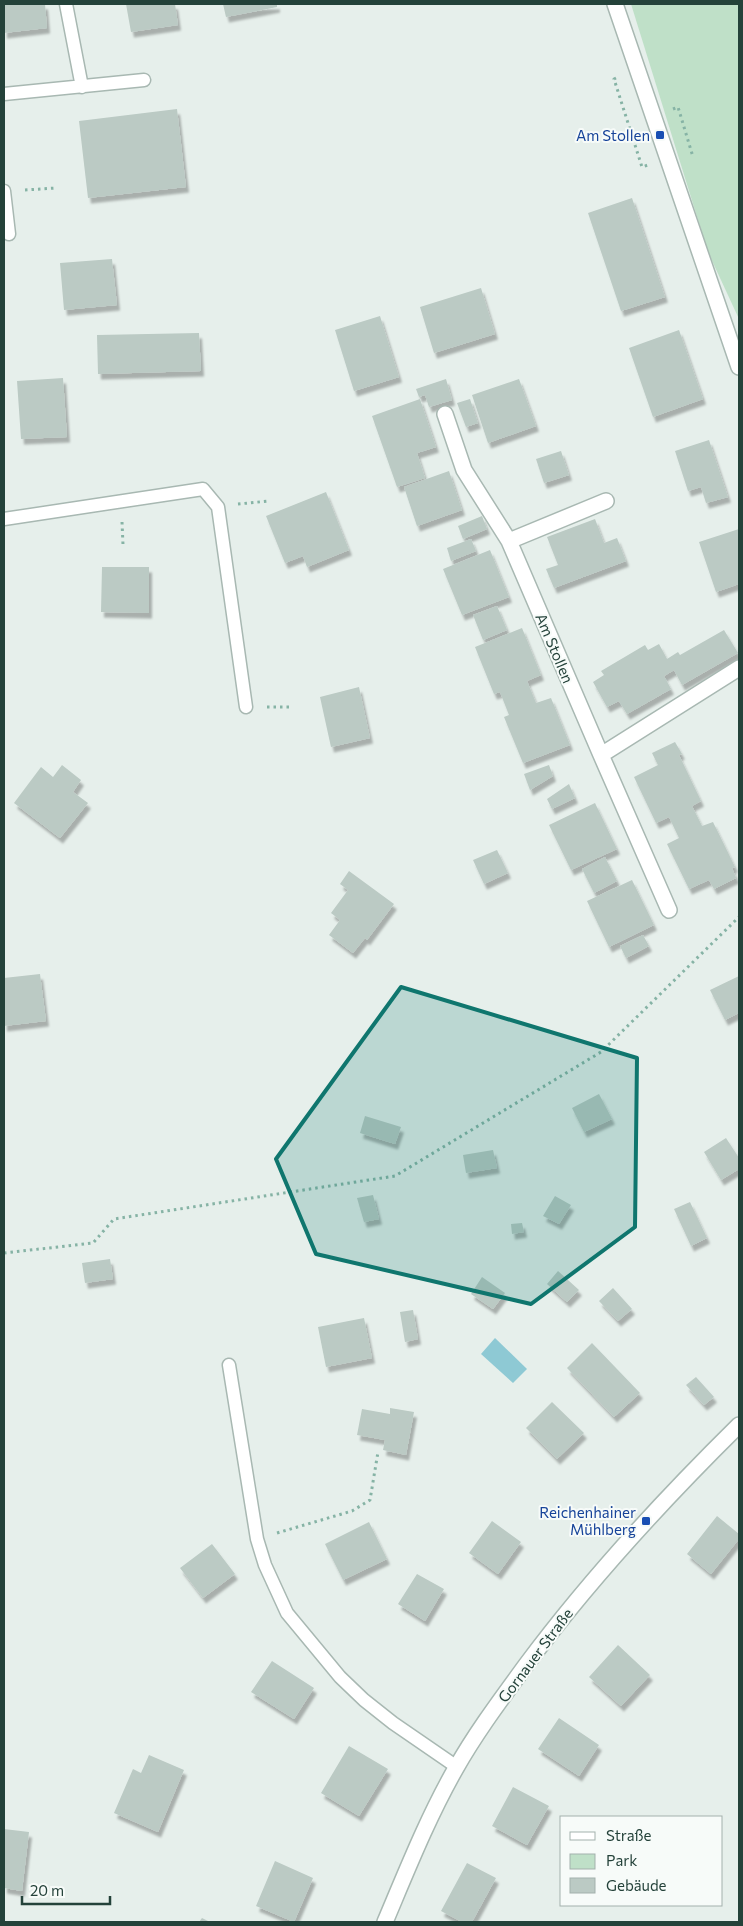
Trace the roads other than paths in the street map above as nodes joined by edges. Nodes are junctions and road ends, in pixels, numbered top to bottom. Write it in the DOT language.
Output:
graph roads {
  1 [pos="66,4"];
  2 [pos="615,4"];
  3 [pos="144,80"];
  4 [pos="82,87"];
  5 [pos="4,94"];
  6 [pos="4,191"];
  7 [pos="8,234"];
  8 [pos="739,367"];
  9 [pos="445,414"];
  10 [pos="606,501"];
  11 [pos="4,519"];
  12 [pos="509,540"];
  13 [pos="739,668"];
  14 [pos="246,707"];
  15 [pos="601,755"];
  16 [pos="669,910"];
  17 [pos="229,1365"];
  18 [pos="739,1425"];
  19 [pos="457,1767"];
  20 [pos="385,1922"];
  1 -- 4 [label="lane"];
  2 -- 8 [label="street"];
  3 -- 4 [label="lane"];
  4 -- 5 [label="lane"];
  6 -- 7 [label="lane"];
  9 -- 12 [label="street, Am Stollen"];
  10 -- 12 [label="street"];
  11 -- 14 [label="lane"];
  12 -- 15 [label="street, Am Stollen"];
  13 -- 15 [label="street"];
  15 -- 16 [label="street, Am Stollen"];
  17 -- 19 [label="lane"];
  18 -- 19 [label="street, Gornauer Straße"];
  19 -- 20 [label="street, Gornauer Straße"];
}
